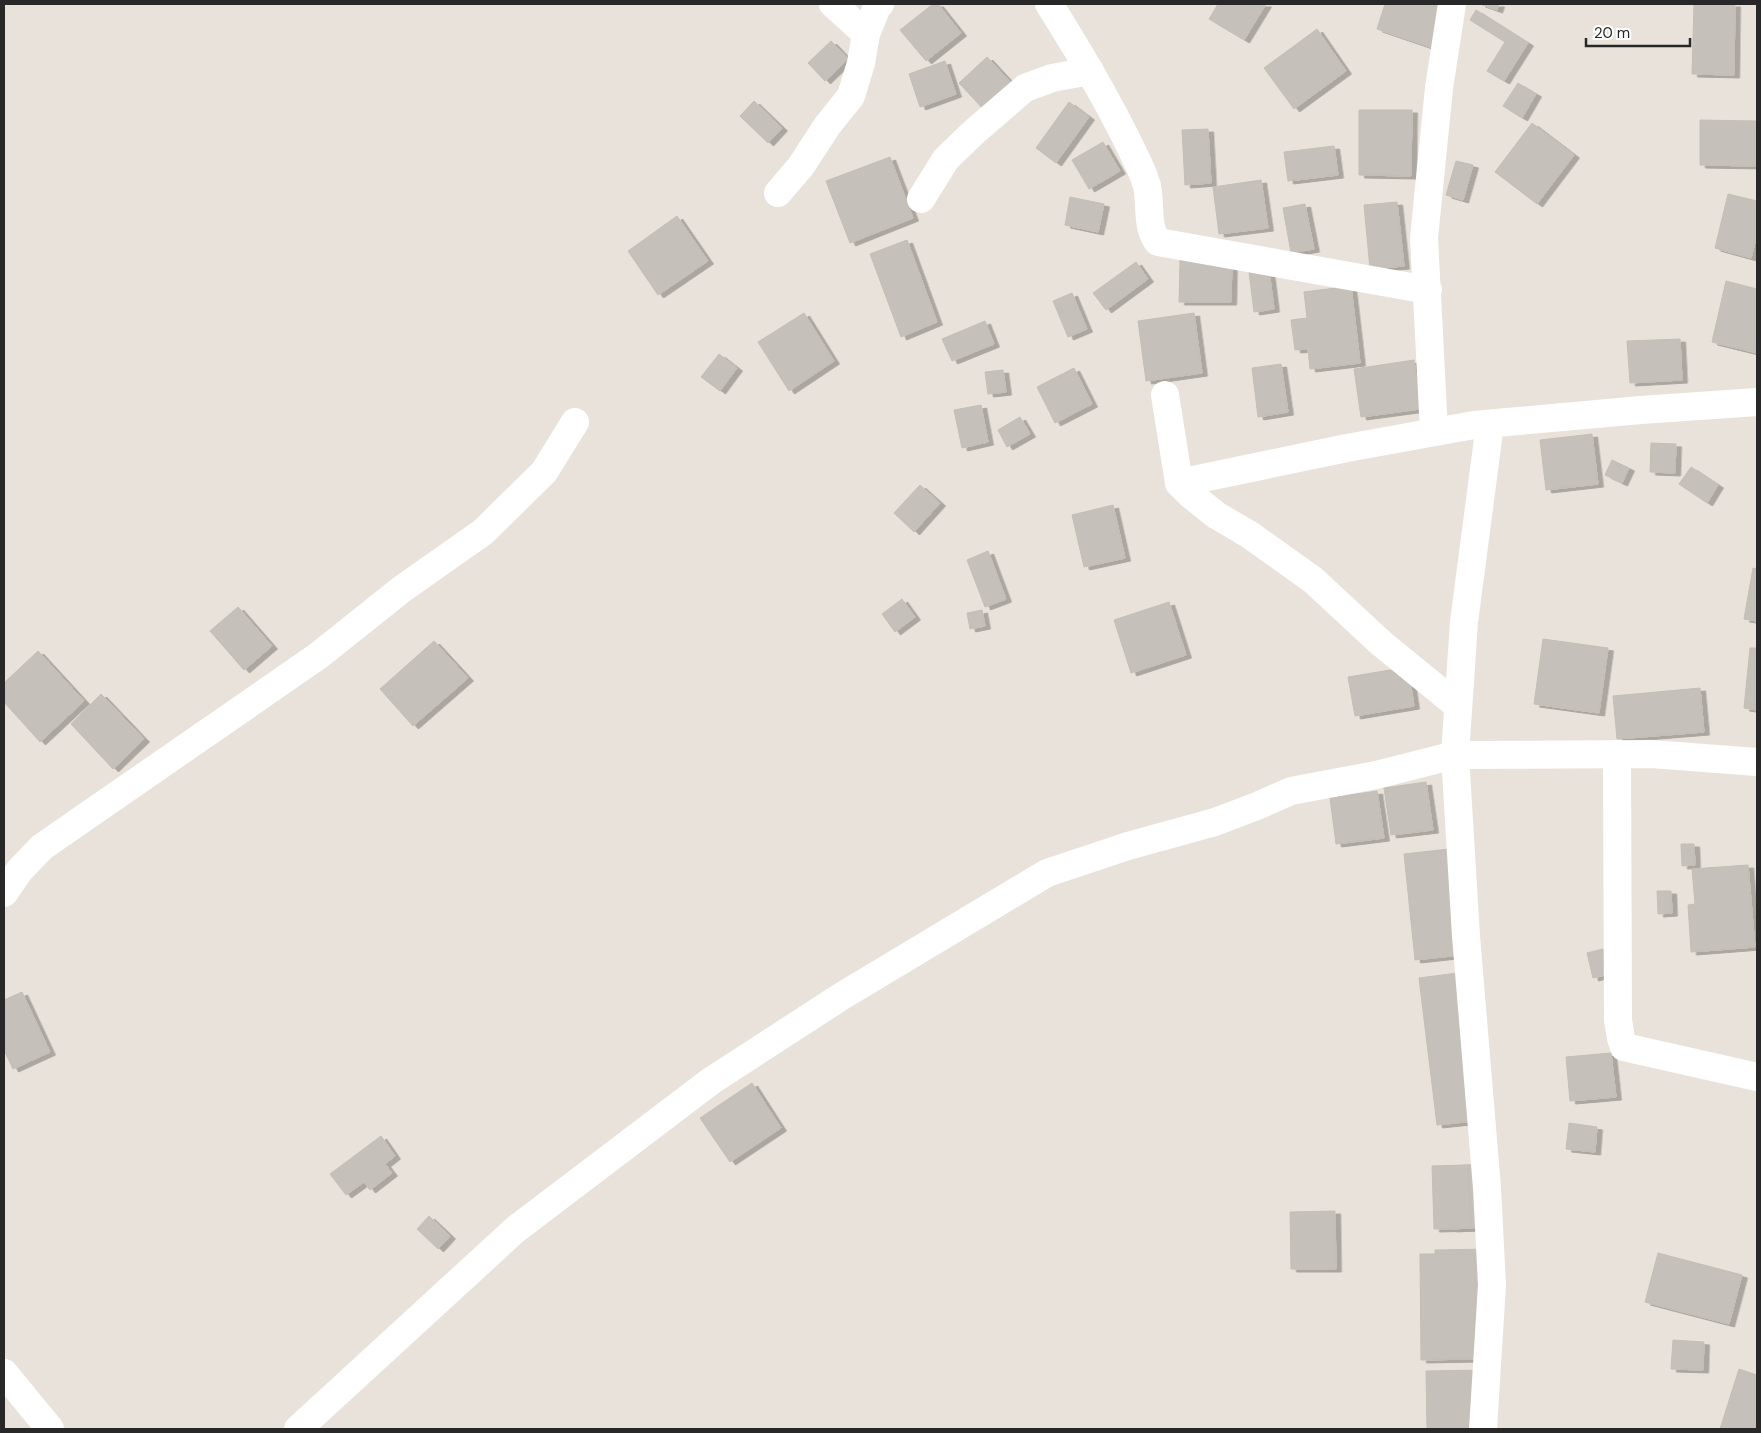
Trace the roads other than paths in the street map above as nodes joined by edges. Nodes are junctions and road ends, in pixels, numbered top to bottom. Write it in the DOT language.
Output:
graph roads {
  1 [pos="833,4"];
  2 [pos="880,4"];
  3 [pos="1049,4"];
  4 [pos="1452,4"];
  5 [pos="866,34"];
  6 [pos="1090,71"];
  7 [pos="778,193"];
  8 [pos="921,199"];
  9 [pos="1428,290"];
  10 [pos="1165,395"];
  11 [pos="1757,402"];
  12 [pos="575,422"];
  13 [pos="1490,424"];
  14 [pos="1434,432"];
  15 [pos="1180,483"];
  16 [pos="1458,706"];
  17 [pos="1617,754"];
  18 [pos="1455,755"];
  19 [pos="1757,762"];
  20 [pos="4,893"];
  21 [pos="1757,1077"];
  22 [pos="4,1373"];
  23 [pos="50,1429"];
  24 [pos="298,1429"];
  25 [pos="1483,1429"];
  1 -- 5 [label="street"];
  2 -- 5 [label="street"];
  3 -- 6 [label="street"];
  4 -- 9 [label="street"];
  5 -- 7 [label="street"];
  6 -- 8 [label="street"];
  6 -- 9 [label="street"];
  9 -- 14 [label="street"];
  10 -- 15 [label="street"];
  11 -- 13 [label="street"];
  12 -- 20 [label="street"];
  13 -- 14 [label="street"];
  13 -- 16 [label="street"];
  14 -- 15 [label="street"];
  15 -- 16 [label="street"];
  16 -- 18 [label="street"];
  17 -- 18 [label="street"];
  17 -- 19 [label="street"];
  17 -- 21 [label="street"];
  18 -- 24 [label="street"];
  18 -- 25 [label="street"];
  22 -- 23 [label="street"];
}
